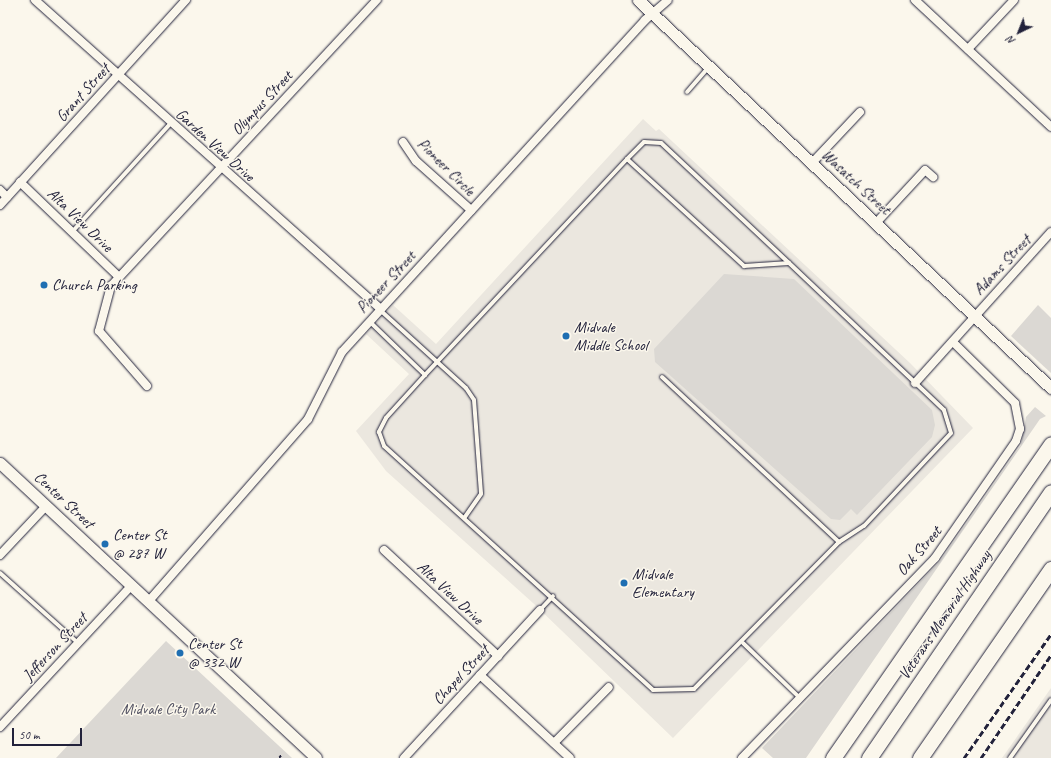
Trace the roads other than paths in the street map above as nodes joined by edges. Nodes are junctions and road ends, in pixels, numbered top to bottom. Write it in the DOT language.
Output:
graph roads {
  1 [pos="34,0"];
  2 [pos="186,0"];
  3 [pos="377,0"];
  4 [pos="638,0"];
  5 [pos="668,0"];
  6 [pos="915,0"];
  7 [pos="1014,0"];
  8 [pos="653,14"];
  9 [pos="968,49"];
  10 [pos="710,67"];
  11 [pos="117,76"];
  12 [pos="687,92"];
  13 [pos="860,112"];
  14 [pos="170,124"];
  15 [pos="1051,127"];
  16 [pos="403,142"];
  17 [pos="627,159"];
  18 [pos="812,164"];
  19 [pos="220,169"];
  20 [pos="933,177"];
  21 [pos="20,182"];
  22 [pos="0,190"];
  23 [pos="7,196"];
  24 [pos="0,205"];
  25 [pos="471,210"];
  26 [pos="876,223"];
  27 [pos="72,232"];
  28 [pos="1051,232"];
  29 [pos="789,263"];
  30 [pos="119,277"];
  31 [pos="380,309"];
  32 [pos="976,316"];
  33 [pos="369,321"];
  34 [pos="954,342"];
  35 [pos="437,362"];
  36 [pos="425,375"];
  37 [pos="662,377"];
  38 [pos="915,384"];
  39 [pos="147,386"];
  40 [pos="1051,388"];
  41 [pos="1051,444"];
  42 [pos="0,463"];
  43 [pos="1051,492"];
  44 [pos="46,506"];
  45 [pos="464,518"];
  46 [pos="839,542"];
  47 [pos="384,550"];
  48 [pos="0,555"];
  49 [pos="1051,568"];
  50 [pos="0,572"];
  51 [pos="131,586"];
  52 [pos="553,596"];
  53 [pos="148,602"];
  54 [pos="540,610"];
  55 [pos="78,643"];
  56 [pos="742,644"];
  57 [pos="498,656"];
  58 [pos="480,675"];
  59 [pos="609,687"];
  60 [pos="801,698"];
  61 [pos="1051,700"];
  62 [pos="0,727"];
  63 [pos="554,743"];
  64 [pos="316,758"];
  65 [pos="404,758"];
  66 [pos="570,758"];
  67 [pos="742,758"];
  68 [pos="833,758"];
  69 [pos="869,758"];
  70 [pos="920,758"];
  71 [pos="1010,758"];
  1 -- 11 [label="street, Garden View Drive"];
  2 -- 11 [label="street, Grant Street"];
  3 -- 19 [label="street, Olympus Street"];
  4 -- 8 [label="street, Wasatch Street"];
  5 -- 8 [label="street, Pioneer Street"];
  6 -- 9 [label="street"];
  7 -- 9 [label="street"];
  8 -- 10 [label="street, Wasatch Street"];
  8 -- 25 [label="street, Pioneer Street"];
  9 -- 15 [label="street"];
  10 -- 12 [label="lane"];
  10 -- 18 [label="street, Wasatch Street"];
  11 -- 14 [label="street, Garden View Drive"];
  11 -- 21 [label="street, Grant Street"];
  13 -- 18 [label="street"];
  14 -- 19 [label="street, Garden View Drive"];
  14 -- 27 [label="lane"];
  16 -- 25 [label="street, Pioneer Circle"];
  17 -- 29 [label="lane"];
  17 -- 29 [label="lane"];
  17 -- 35 [label="lane"];
  18 -- 26 [label="street, Wasatch Street"];
  19 -- 30 [label="street, Olympus Street"];
  19 -- 31 [label="street, Garden View Drive"];
  20 -- 26 [label="street"];
  21 -- 23 [label="street, Grant Street"];
  21 -- 27 [label="street, Alta View Drive"];
  22 -- 23 [label="street"];
  23 -- 24 [label="street, Grant Street"];
  25 -- 31 [label="street, Pioneer Street"];
  26 -- 32 [label="street, Wasatch Street"];
  27 -- 30 [label="street, Alta View Drive"];
  28 -- 32 [label="street, Adams Street"];
  29 -- 38 [label="lane"];
  30 -- 39 [label="street, Olympus Street"];
  31 -- 33 [label="street, Pioneer Street"];
  31 -- 35 [label="lane"];
  32 -- 34 [label="street"];
  32 -- 40 [label="street, Wasatch Street"];
  33 -- 36 [label="lane"];
  33 -- 53 [label="street, Pioneer Street"];
  34 -- 38 [label="street"];
  34 -- 60 [label="street, Oak Street"];
  35 -- 36 [label="lane"];
  35 -- 45 [label="lane"];
  36 -- 45 [label="lane"];
  37 -- 46 [label="lane"];
  38 -- 46 [label="lane"];
  41 -- 68 [label="highway"];
  42 -- 44 [label="street, Center Street"];
  43 -- 69 [label="highway, Veterans Memorial Highway"];
  44 -- 48 [label="street"];
  44 -- 51 [label="street, Center Street"];
  45 -- 52 [label="lane"];
  46 -- 56 [label="lane"];
  47 -- 57 [label="street, Alta View Drive"];
  49 -- 70 [label="highway"];
  50 -- 55 [label="lane"];
  51 -- 53 [label="street, Center Street"];
  51 -- 55 [label="street, Jefferson Street"];
  52 -- 54 [label="lane"];
  52 -- 56 [label="lane"];
  53 -- 64 [label="street, Center Street"];
  54 -- 57 [label="street, Chapel Street"];
  55 -- 62 [label="street, Jefferson Street"];
  56 -- 60 [label="lane"];
  57 -- 58 [label="street, Chapel Street"];
  58 -- 63 [label="street"];
  58 -- 65 [label="street, Chapel Street"];
  59 -- 63 [label="street"];
  60 -- 67 [label="street, Oak Street"];
  61 -- 71 [label="lane"];
  63 -- 66 [label="street"];
}
